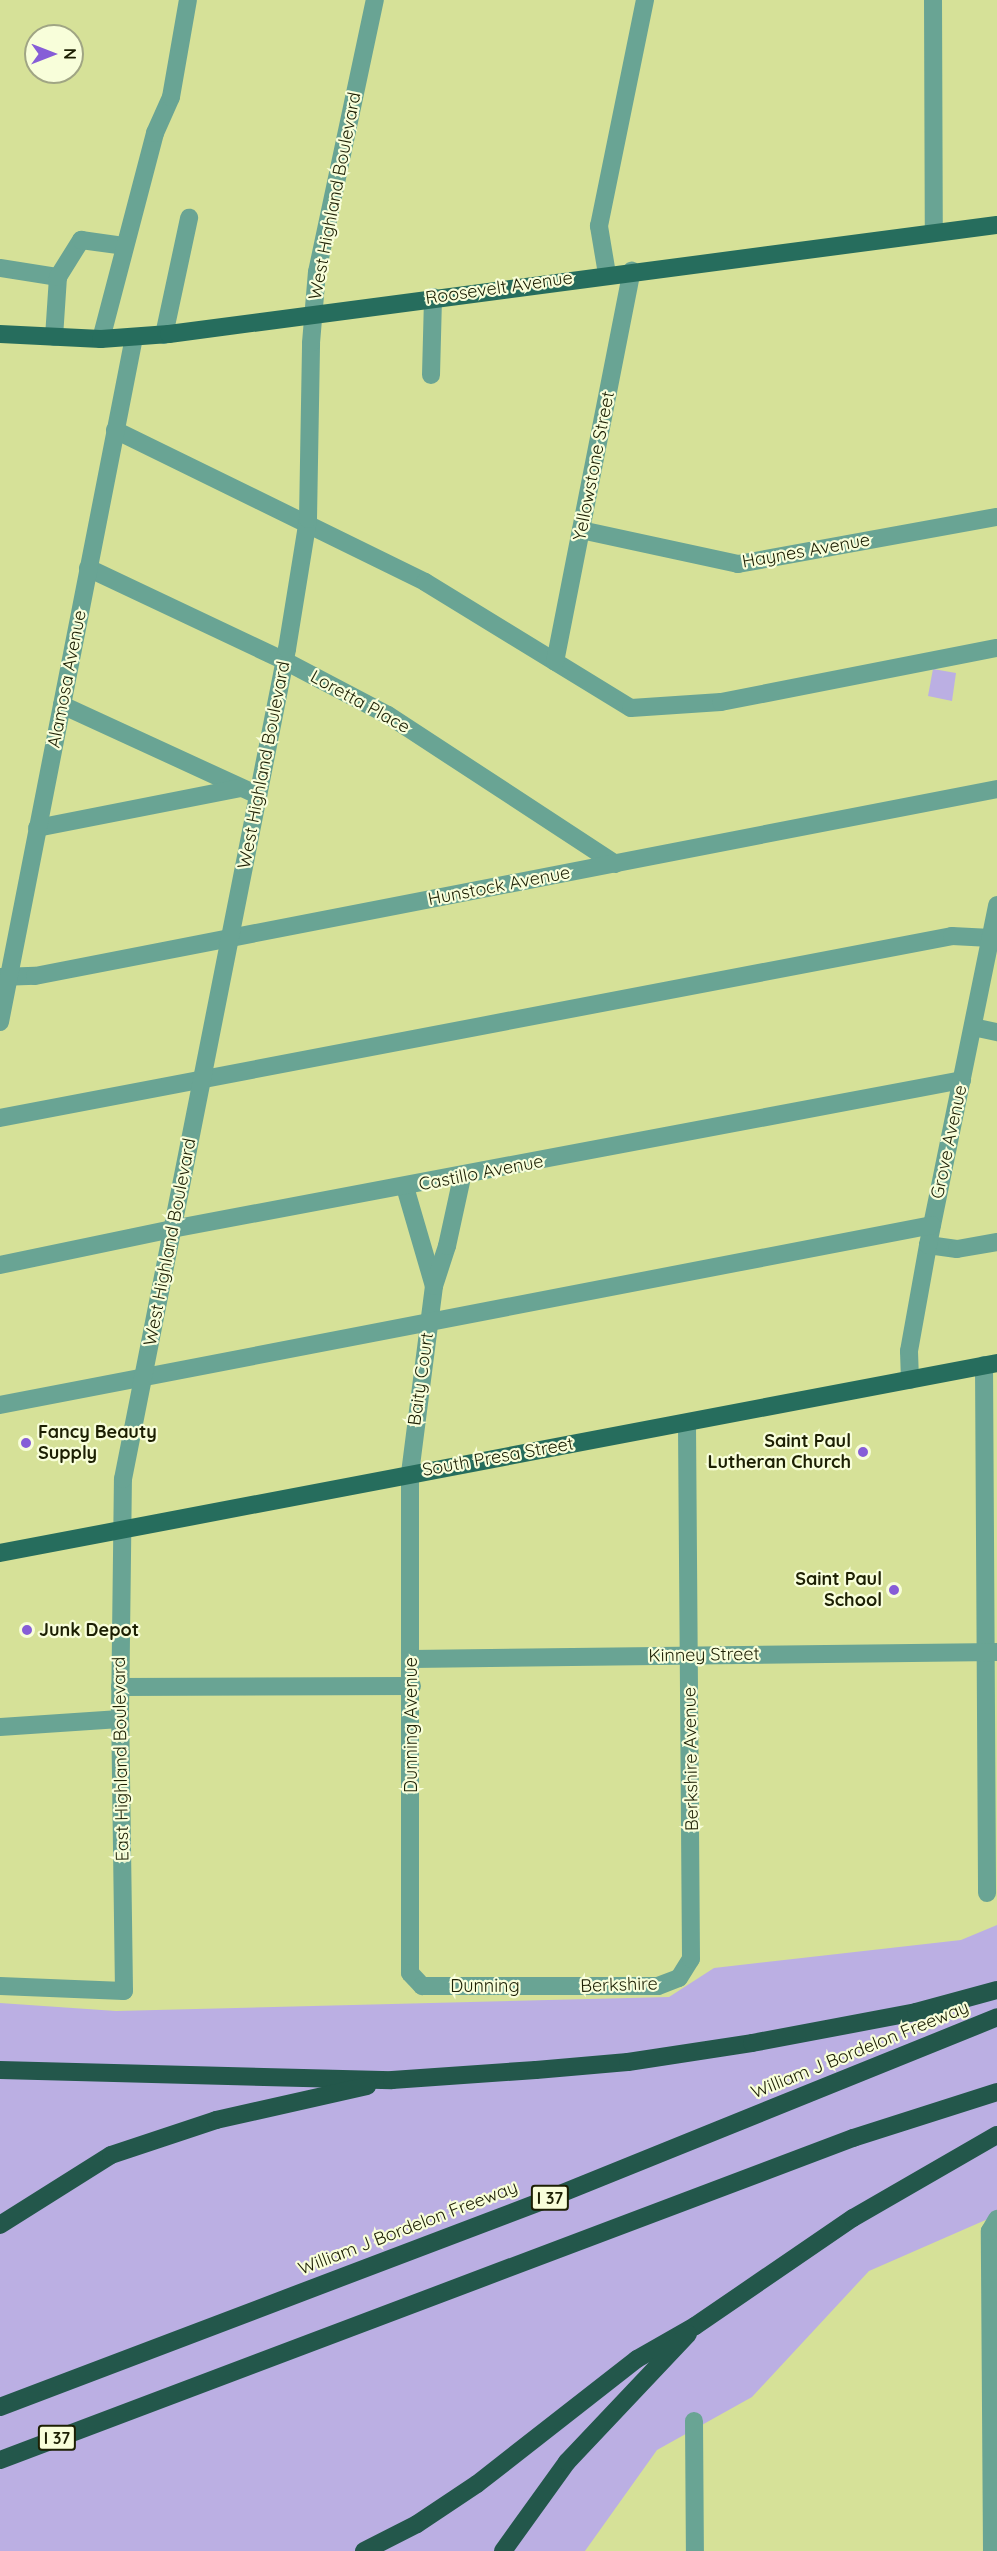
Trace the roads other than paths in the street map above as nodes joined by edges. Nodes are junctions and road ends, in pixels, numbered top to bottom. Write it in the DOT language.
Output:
graph roads {
  1 [pos="188,0"];
  2 [pos="375,0"];
  3 [pos="645,0"];
  4 [pos="933,0"];
  5 [pos="189,218"];
  6 [pos="997,225"];
  7 [pos="934,232"];
  8 [pos="124,246"];
  9 [pos="0,268"];
  10 [pos="632,270"];
  11 [pos="607,274"];
  12 [pos="58,277"];
  13 [pos="433,297"];
  14 [pos="313,313"];
  15 [pos="0,334"];
  16 [pos="164,335"];
  17 [pos="54,337"];
  18 [pos="134,337"];
  19 [pos="100,339"];
  20 [pos="431,375"];
  21 [pos="115,430"];
  22 [pos="997,517"];
  23 [pos="308,525"];
  24 [pos="581,530"];
  25 [pos="88,568"];
  26 [pos="997,648"];
  27 [pos="285,661"];
  28 [pos="555,662"];
  29 [pos="62,705"];
  30 [pos="241,788"];
  31 [pos="997,789"];
  32 [pos="258,795"];
  33 [pos="37,828"];
  34 [pos="616,864"];
  35 [pos="997,905"];
  36 [pos="230,936"];
  37 [pos="992,938"];
  38 [pos="4,977"];
  39 [pos="0,1022"];
  40 [pos="973,1027"];
  41 [pos="997,1032"];
  42 [pos="201,1080"];
  43 [pos="962,1080"];
  44 [pos="0,1118"];
  45 [pos="462,1177"];
  46 [pos="405,1187"];
  47 [pos="932,1225"];
  48 [pos="172,1229"];
  49 [pos="997,1242"];
  50 [pos="928,1245"];
  51 [pos="0,1265"];
  52 [pos="434,1286"];
  53 [pos="429,1322"];
  54 [pos="991,1364"];
  55 [pos="145,1377"];
  56 [pos="910,1380"];
  57 [pos="0,1405"];
  58 [pos="687,1424"];
  59 [pos="410,1473"];
  60 [pos="991,1477"];
  61 [pos="120,1528"];
  62 [pos="0,1553"];
  63 [pos="991,1611"];
  64 [pos="991,1652"];
  65 [pos="689,1656"];
  66 [pos="412,1659"];
  67 [pos="412,1686"];
  68 [pos="120,1687"];
  69 [pos="120,1719"];
  70 [pos="0,1727"];
  71 [pos="987,1893"];
  72 [pos="412,1976"];
  73 [pos="675,1980"];
  74 [pos="0,1986"];
  75 [pos="561,1987"];
  76 [pos="997,1990"];
  77 [pos="997,2017"];
  78 [pos="0,2070"];
  79 [pos="392,2080"];
  80 [pos="997,2092"];
  81 [pos="997,2135"];
  82 [pos="997,2219"];
  83 [pos="0,2225"];
  84 [pos="695,2325"];
  85 [pos="0,2407"];
  86 [pos="694,2421"];
  87 [pos="0,2460"];
  88 [pos="364,2551"];
  89 [pos="503,2551"];
  90 [pos="695,2551"];
  91 [pos="992,2551"];
  1 -- 8 [label="street"];
  2 -- 14 [label="street, West Highland Boulevard"];
  3 -- 11 [label="street"];
  4 -- 7 [label="street"];
  5 -- 16 [label="street"];
  6 -- 7 [label="main road, Roosevelt Avenue"];
  7 -- 10 [label="main road, Roosevelt Avenue"];
  8 -- 12 [label="street"];
  8 -- 19 [label="street"];
  9 -- 12 [label="street"];
  10 -- 11 [label="main road, Roosevelt Avenue"];
  10 -- 24 [label="street, Yellowstone Street"];
  11 -- 13 [label="main road, Roosevelt Avenue"];
  12 -- 17 [label="street"];
  13 -- 14 [label="main road, Roosevelt Avenue"];
  13 -- 20 [label="street"];
  14 -- 16 [label="main road, Roosevelt Avenue"];
  14 -- 23 [label="street, West Highland Boulevard"];
  15 -- 17 [label="main road, Roosevelt Avenue"];
  16 -- 18 [label="main road, Roosevelt Avenue"];
  17 -- 19 [label="main road, Roosevelt Avenue"];
  18 -- 19 [label="main road, Roosevelt Avenue"];
  18 -- 21 [label="street, Alamosa Avenue"];
  21 -- 23 [label="street"];
  21 -- 25 [label="street, Alamosa Avenue"];
  22 -- 24 [label="street, Haynes Avenue"];
  23 -- 27 [label="street, West Highland Boulevard"];
  23 -- 28 [label="street"];
  24 -- 28 [label="street, Yellowstone Street"];
  25 -- 27 [label="street, Loretta Place"];
  25 -- 29 [label="street, Alamosa Avenue"];
  26 -- 28 [label="street"];
  27 -- 32 [label="street, West Highland Boulevard"];
  27 -- 34 [label="street, Loretta Place"];
  29 -- 30 [label="street"];
  29 -- 33 [label="street, Alamosa Avenue"];
  30 -- 32 [label="street"];
  30 -- 33 [label="street"];
  31 -- 34 [label="street, Hunstock Avenue"];
  32 -- 36 [label="street, West Highland Boulevard"];
  33 -- 38 [label="street, Alamosa Avenue"];
  34 -- 36 [label="street, Hunstock Avenue"];
  35 -- 37 [label="street, Grove Avenue"];
  36 -- 38 [label="street, Hunstock Avenue"];
  36 -- 42 [label="street, West Highland Boulevard"];
  37 -- 40 [label="street, Grove Avenue"];
  37 -- 42 [label="street"];
  38 -- 39 [label="street, Alamosa Avenue"];
  40 -- 41 [label="street"];
  40 -- 43 [label="street, Grove Avenue"];
  42 -- 44 [label="street"];
  42 -- 48 [label="street, West Highland Boulevard"];
  43 -- 45 [label="street, Castillo Avenue"];
  43 -- 47 [label="street, Grove Avenue"];
  45 -- 46 [label="street, Castillo Avenue"];
  45 -- 52 [label="street, Baity Court"];
  46 -- 48 [label="street, Castillo Avenue"];
  46 -- 52 [label="street, Baity Court"];
  47 -- 50 [label="street, Grove Avenue"];
  47 -- 53 [label="street"];
  48 -- 51 [label="street, Castillo Avenue"];
  48 -- 55 [label="street, West Highland Boulevard"];
  49 -- 50 [label="street"];
  50 -- 56 [label="street, Grove Avenue"];
  52 -- 53 [label="street, Baity Court"];
  53 -- 55 [label="street"];
  53 -- 59 [label="street, Baity Court"];
  54 -- 56 [label="main road, South Presa Street"];
  54 -- 60 [label="street"];
  55 -- 57 [label="street"];
  55 -- 61 [label="street, West Highland Boulevard"];
  56 -- 58 [label="main road, South Presa Street"];
  58 -- 59 [label="main road, South Presa Street"];
  58 -- 65 [label="street, Berkshire Avenue"];
  59 -- 61 [label="main road, South Presa Street"];
  59 -- 66 [label="street, Dunning Avenue"];
  60 -- 63 [label="street"];
  61 -- 62 [label="main road, South Presa Street"];
  61 -- 68 [label="street, East Highland Boulevard"];
  63 -- 64 [label="street"];
  64 -- 65 [label="street, Kinney Street"];
  64 -- 71 [label="street"];
  65 -- 66 [label="street, Kinney Street"];
  65 -- 73 [label="street, Berkshire Avenue"];
  66 -- 67 [label="street, Dunning Avenue"];
  67 -- 68 [label="street"];
  67 -- 72 [label="street, Dunning Avenue"];
  68 -- 69 [label="street, East Highland Boulevard"];
  69 -- 70 [label="street"];
  69 -- 74 [label="street, East Highland Boulevard"];
  72 -- 75 [label="street, Dunning"];
  73 -- 75 [label="street, Berkshire"];
  76 -- 79 [label="highway"];
  77 -- 85 [label="highway, William J Bordelon Freeway / I 37"];
  78 -- 79 [label="highway"];
  79 -- 83 [label="highway"];
  80 -- 87 [label="highway, I 37"];
  81 -- 84 [label="highway"];
  82 -- 91 [label="street"];
  84 -- 88 [label="highway"];
  84 -- 89 [label="highway"];
  86 -- 90 [label="street"];
}
